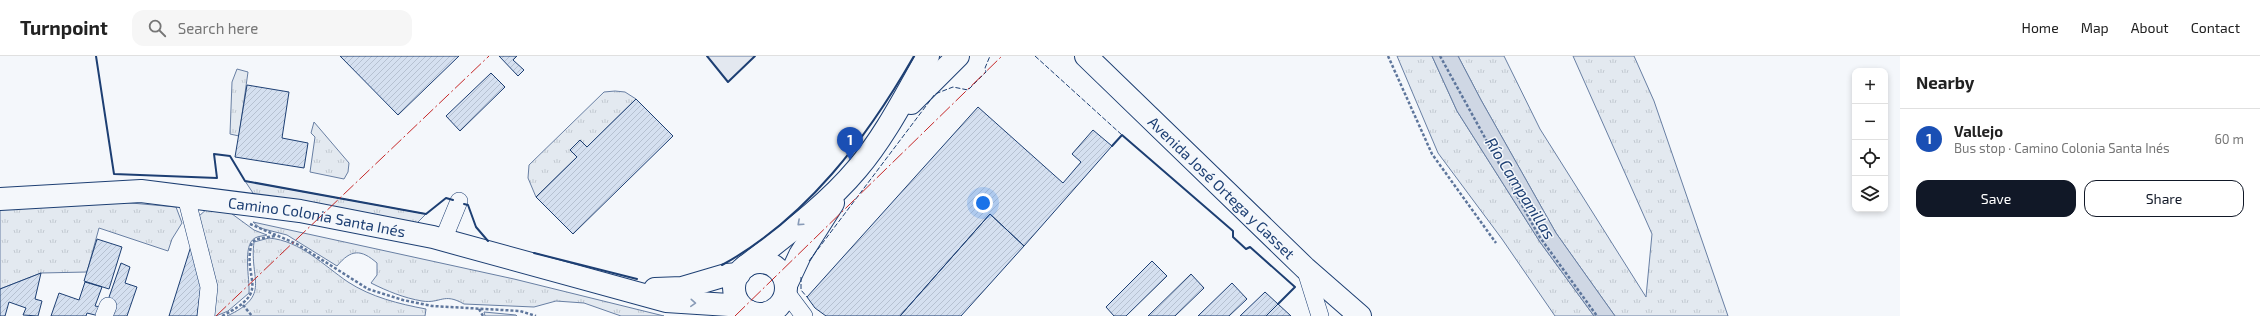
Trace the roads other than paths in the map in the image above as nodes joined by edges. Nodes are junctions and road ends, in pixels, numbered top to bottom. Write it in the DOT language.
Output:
graph roads {
  1 [pos="928,56"];
  2 [pos="1086,56"];
  3 [pos="955,58"];
  4 [pos="883,133"];
  5 [pos="850,178"];
  6 [pos="186,197"];
  7 [pos="0,199"];
  8 [pos="459,202"];
  9 [pos="444,240"];
  10 [pos="1305,268"];
  11 [pos="742,270"];
  12 [pos="786,289"];
  13 [pos="628,290"];
  14 [pos="752,314"];
  15 [pos="206,316"];
  16 [pos="804,316"];
  17 [pos="1320,316"];
  18 [pos="1360,316"];
  1 -- 4 [label="main road, Camino Colonia Santa Inés"];
  2 -- 10 [label="main road, Avenida José Ortega y Gasset"];
  3 -- 4 [label="main road, Camino Colonia Santa Inés"];
  4 -- 5 [label="main road, Camino Colonia Santa Inés"];
  5 -- 11 [label="main road, Camino Colonia Santa Inés, one-way"];
  5 -- 12 [label="main road, Camino Colonia Santa Inés"];
  6 -- 7 [label="main road, Camino Colonia Santa Inés"];
  6 -- 9 [label="main road, Camino Colonia Santa Inés"];
  6 -- 15 [label="street"];
  8 -- 9 [label="street"];
  9 -- 13 [label="main road, Camino Colonia Santa Inés"];
  10 -- 17 [label="street"];
  10 -- 18 [label="main road, Avenida José Ortega y Gasset"];
  11 -- 12 [label="main road"];
  11 -- 13 [label="main road, Camino Colonia Santa Inés"];
  11 -- 14 [label="main road"];
  12 -- 14 [label="main road"];
  12 -- 16 [label="street"];
  13 -- 14 [label="main road, Camino Colonia Santa Inés, one-way"];
}
